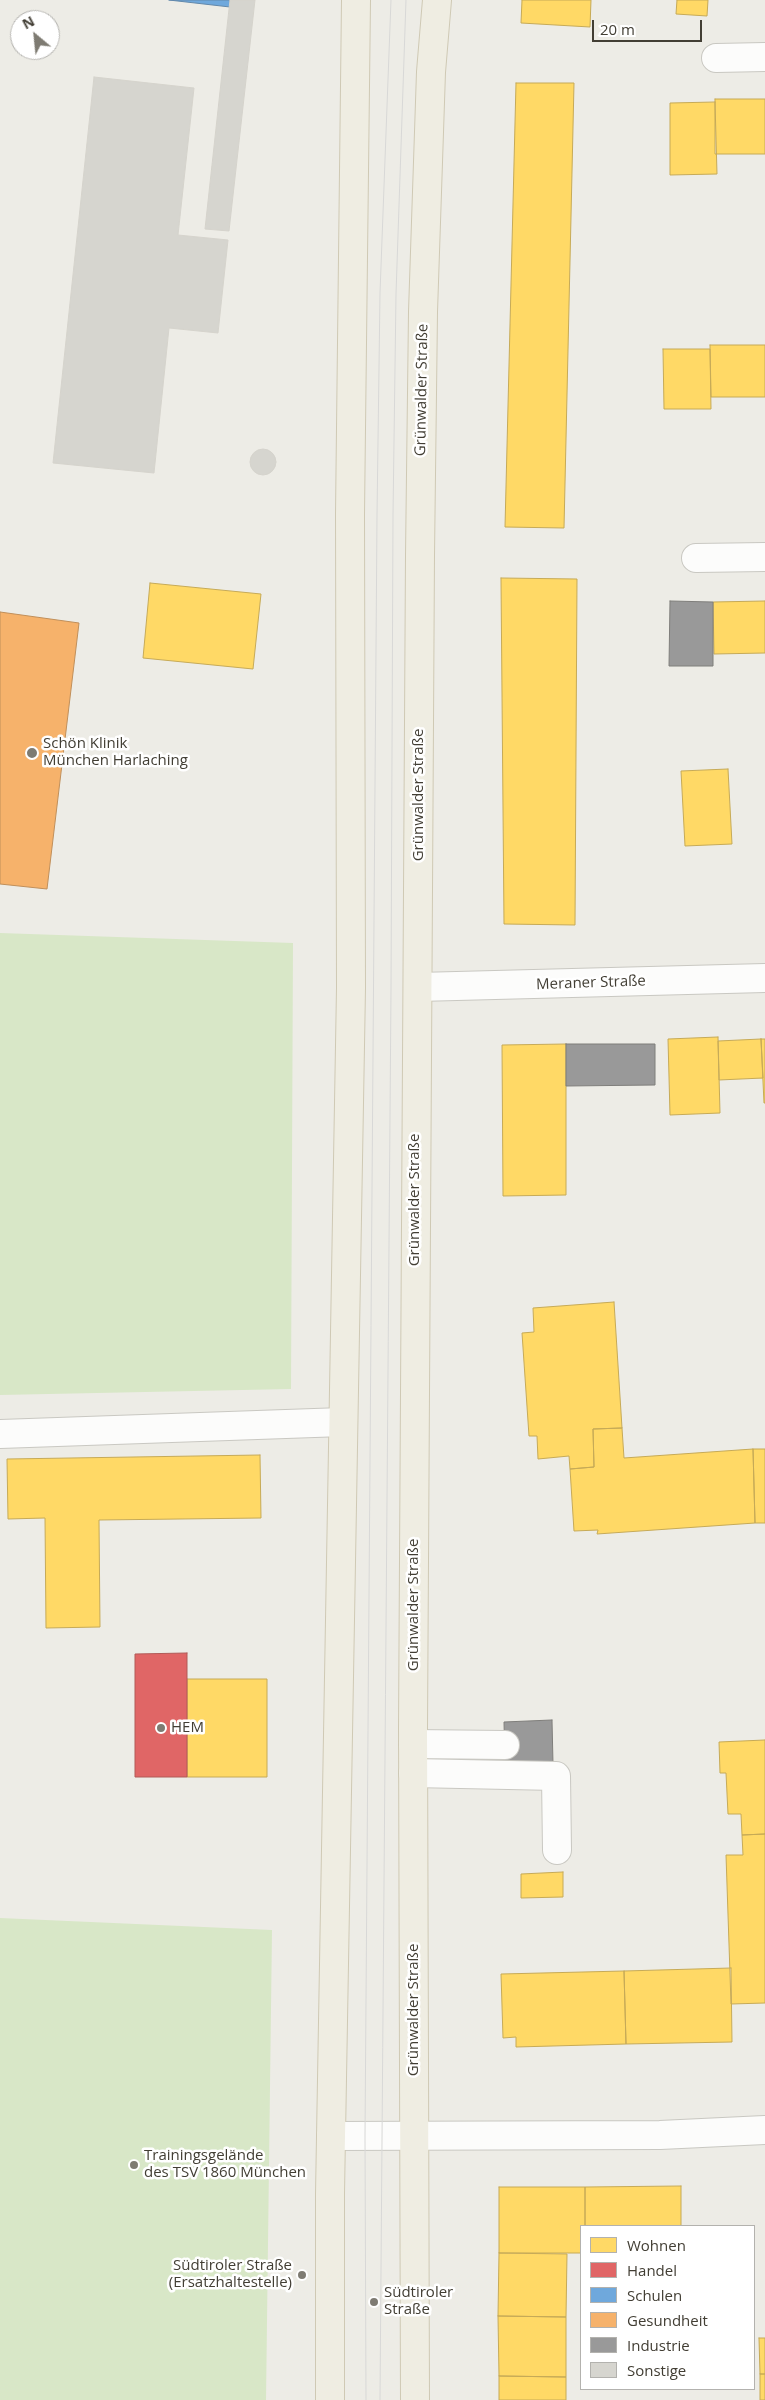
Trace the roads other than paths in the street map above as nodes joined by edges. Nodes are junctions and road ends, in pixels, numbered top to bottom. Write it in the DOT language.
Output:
graph roads {
  1 [pos="356,0"];
  2 [pos="436,0"];
  3 [pos="765,57"];
  4 [pos="716,58"];
  5 [pos="765,557"];
  6 [pos="696,558"];
  7 [pos="765,978"];
  8 [pos="418,987"];
  9 [pos="343,1422"];
  10 [pos="0,1434"];
  11 [pos="414,1744"];
  12 [pos="505,1745"];
  13 [pos="413,1773"];
  14 [pos="557,1850"];
  15 [pos="765,2130"];
  16 [pos="331,2136"];
  17 [pos="415,2136"];
  18 [pos="330,2400"];
  19 [pos="414,2400"];
  1 -- 9 [label="main road"];
  2 -- 8 [label="main road, Grünwalder Straße"];
  3 -- 4 [label="street"];
  5 -- 6 [label="street"];
  7 -- 8 [label="street, Meraner Straße"];
  8 -- 11 [label="main road, Grünwalder Straße"];
  9 -- 10 [label="street"];
  9 -- 16 [label="main road"];
  11 -- 12 [label="street"];
  11 -- 13 [label="main road, Grünwalder Straße"];
  13 -- 14 [label="street"];
  13 -- 17 [label="main road, Grünwalder Straße"];
  15 -- 17 [label="street"];
  16 -- 17 [label="street"];
  16 -- 18 [label="main road"];
  17 -- 19 [label="main road, Grünwalder Straße"];
}
